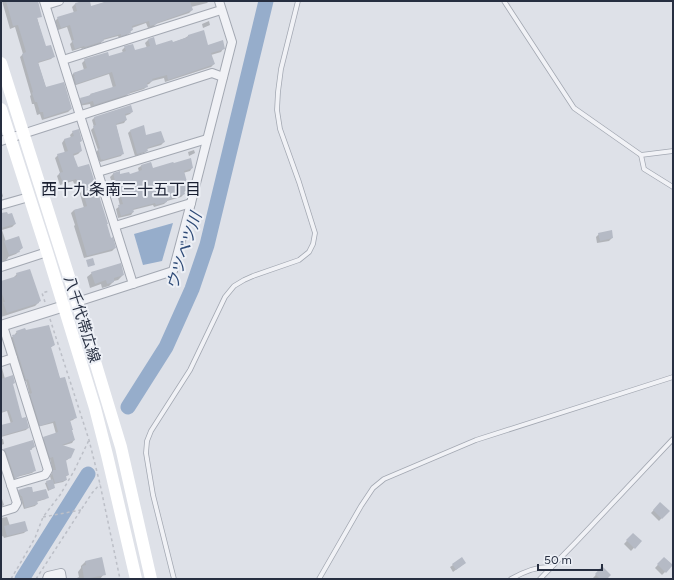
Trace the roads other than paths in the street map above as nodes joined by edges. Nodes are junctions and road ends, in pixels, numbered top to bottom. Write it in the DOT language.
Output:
graph roads {
  1 [pos="59,1"];
  2 [pos="219,1"];
  3 [pos="298,1"];
  4 [pos="504,1"];
  5 [pos="45,3"];
  6 [pos="222,10"];
  7 [pos="63,60"];
  8 [pos="1,63"];
  9 [pos="223,77"];
  10 [pos="1,109"];
  11 [pos="81,116"];
  12 [pos="23,134"];
  13 [pos="207,139"];
  14 [pos="6,140"];
  15 [pos="673,151"];
  16 [pos="641,155"];
  17 [pos="98,172"];
  18 [pos="673,187"];
  19 [pos="29,197"];
  20 [pos="191,203"];
  21 [pos="1,205"];
  22 [pos="115,226"];
  23 [pos="47,252"];
  24 [pos="1,267"];
  25 [pos="132,284"];
  26 [pos="77,302"];
  27 [pos="64,306"];
  28 [pos="2,326"];
  29 [pos="13,358"];
  30 [pos="1,362"];
  31 [pos="673,377"];
  32 [pos="673,439"];
  33 [pos="1,454"];
  34 [pos="11,485"];
  35 [pos="1,512"];
  36 [pos="551,567"];
  37 [pos="47,579"];
  38 [pos="62,579"];
  39 [pos="136,579"];
  40 [pos="151,579"];
  41 [pos="174,579"];
  42 [pos="319,579"];
  43 [pos="511,579"];
  44 [pos="540,579"];
  1 -- 5 [label="street"];
  2 -- 6 [label="street"];
  3 -- 41 [label="lane"];
  4 -- 16 [label="lane"];
  5 -- 7 [label="street"];
  6 -- 7 [label="street"];
  6 -- 9 [label="street"];
  7 -- 11 [label="street"];
  8 -- 12 [label="main road, 八千代帯広線"];
  9 -- 11 [label="street"];
  9 -- 13 [label="street"];
  10 -- 14 [label="main road, 八千代帯広線"];
  11 -- 12 [label="street"];
  11 -- 17 [label="street"];
  12 -- 14 [label="street"];
  12 -- 26 [label="main road, 八千代帯広線"];
  13 -- 17 [label="street"];
  13 -- 20 [label="street"];
  14 -- 19 [label="main road, 八千代帯広線"];
  15 -- 16 [label="lane"];
  16 -- 18 [label="lane"];
  17 -- 22 [label="street"];
  19 -- 21 [label="street"];
  19 -- 23 [label="main road, 八千代帯広線"];
  20 -- 22 [label="street"];
  20 -- 25 [label="street"];
  22 -- 25 [label="street"];
  23 -- 24 [label="street"];
  23 -- 27 [label="main road, 八千代帯広線"];
  25 -- 26 [label="street"];
  26 -- 27 [label="street"];
  26 -- 40 [label="main road, 八千代帯広線"];
  27 -- 28 [label="street"];
  27 -- 39 [label="main road, 八千代帯広線"];
  28 -- 29 [label="street"];
  29 -- 30 [label="street"];
  29 -- 34 [label="street"];
  31 -- 42 [label="lane"];
  32 -- 36 [label="lane"];
  33 -- 34 [label="street"];
  34 -- 35 [label="street"];
  36 -- 43 [label="lane"];
  36 -- 44 [label="lane"];
  37 -- 38 [label="street"];
}
